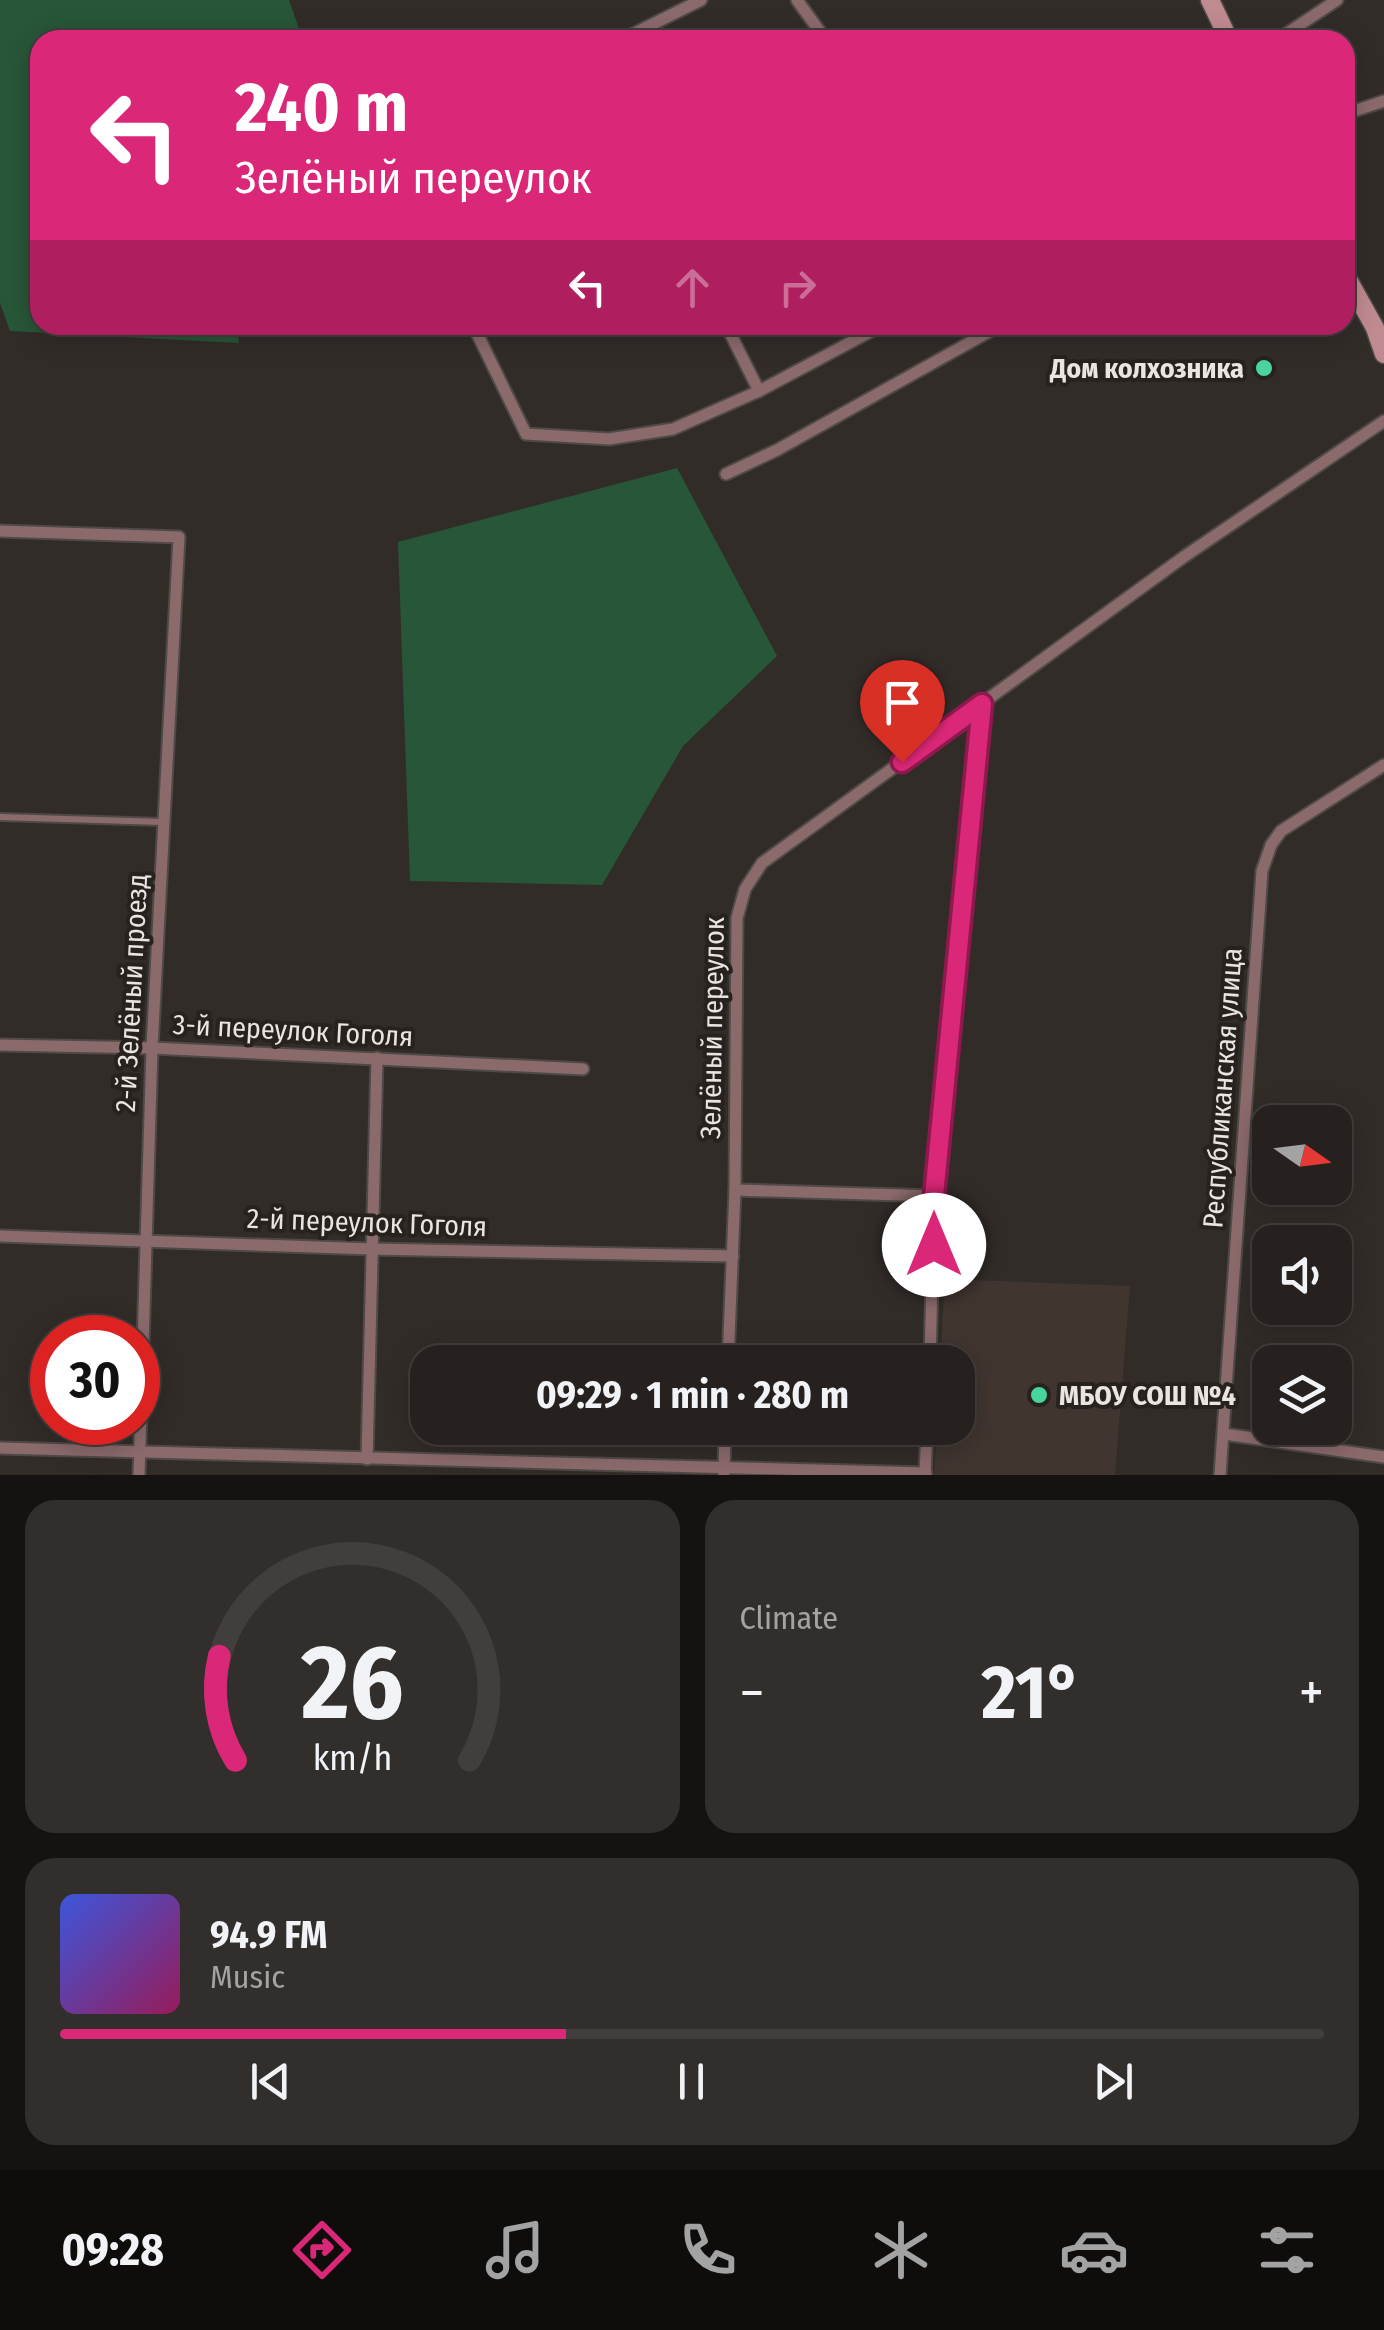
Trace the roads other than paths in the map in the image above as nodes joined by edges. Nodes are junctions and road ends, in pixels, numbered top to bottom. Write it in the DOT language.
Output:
graph roads {
  1 [pos="702,0"];
  2 [pos="797,0"];
  3 [pos="1210,0"];
  4 [pos="1337,0"];
  5 [pos="641,30"];
  6 [pos="819,30"];
  7 [pos="1225,30"];
  8 [pos="1292,30"];
  9 [pos="1384,101"];
  10 [pos="1355,111"];
  11 [pos="1355,289"];
  12 [pos="1380,327"];
  13 [pos="479,335"];
  14 [pos="731,335"];
  15 [pos="864,335"];
  16 [pos="984,335"];
  17 [pos="1384,354"];
  18 [pos="759,391"];
  19 [pos="1384,421"];
  20 [pos="726,474"];
  21 [pos="0,532"];
  22 [pos="982,704"];
  23 [pos="1384,765"];
  24 [pos="0,817"];
  25 [pos="164,822"];
  26 [pos="0,1045"];
  27 [pos="152,1048"];
  28 [pos="377,1058"];
  29 [pos="583,1069"];
  30 [pos="735,1190"];
  31 [pos="934,1196"];
  32 [pos="0,1236"];
  33 [pos="147,1240"];
  34 [pos="372,1249"];
  35 [pos="733,1256"];
  36 [pos="729,1345"];
  37 [pos="930,1345"];
  38 [pos="1224,1434"];
  39 [pos="725,1445"];
  40 [pos="927,1445"];
  41 [pos="0,1448"];
  42 [pos="139,1451"];
  43 [pos="1384,1457"];
  44 [pos="367,1459"];
  45 [pos="724,1472"];
  46 [pos="926,1474"];
  47 [pos="139,1475"];
  48 [pos="1220,1475"];
  1 -- 5 [label="street"];
  2 -- 6 [label="street"];
  3 -- 7 [label="main road"];
  4 -- 8 [label="street"];
  9 -- 10 [label="street"];
  11 -- 12 [label="main road"];
  12 -- 17 [label="main road"];
  13 -- 18 [label="street"];
  14 -- 18 [label="street"];
  15 -- 18 [label="street"];
  16 -- 20 [label="street"];
  19 -- 22 [label="street, Зелёный переулок"];
  21 -- 25 [label="street, 2-й Зелёный проезд"];
  22 -- 30 [label="street, Зелёный переулок"];
  22 -- 31 [label="street"];
  23 -- 38 [label="street, Республиканская улица"];
  24 -- 25 [label="lane"];
  25 -- 27 [label="street, 2-й Зелёный проезд"];
  26 -- 27 [label="street, 3-й переулок Гоголя"];
  27 -- 28 [label="street, 3-й переулок Гоголя"];
  27 -- 33 [label="street, 2-й Зелёный проезд"];
  28 -- 29 [label="street, 3-й переулок Гоголя"];
  28 -- 34 [label="street"];
  30 -- 31 [label="street"];
  30 -- 35 [label="street, Зелёный переулок"];
  31 -- 37 [label="street"];
  32 -- 33 [label="street, 2-й переулок Гоголя"];
  33 -- 34 [label="street, 2-й переулок Гоголя"];
  33 -- 42 [label="street, 2-й Зелёный проезд"];
  34 -- 35 [label="street, 2-й переулок Гоголя"];
  34 -- 44 [label="street"];
  35 -- 36 [label="street, Зелёный переулок"];
  38 -- 43 [label="street"];
  38 -- 48 [label="street, Республиканская улица"];
  39 -- 45 [label="street"];
  40 -- 46 [label="street"];
  41 -- 42 [label="street"];
  42 -- 44 [label="street"];
  42 -- 47 [label="street, 2-й Зелёный проезд"];
  44 -- 45 [label="street"];
  45 -- 46 [label="street"];
}
